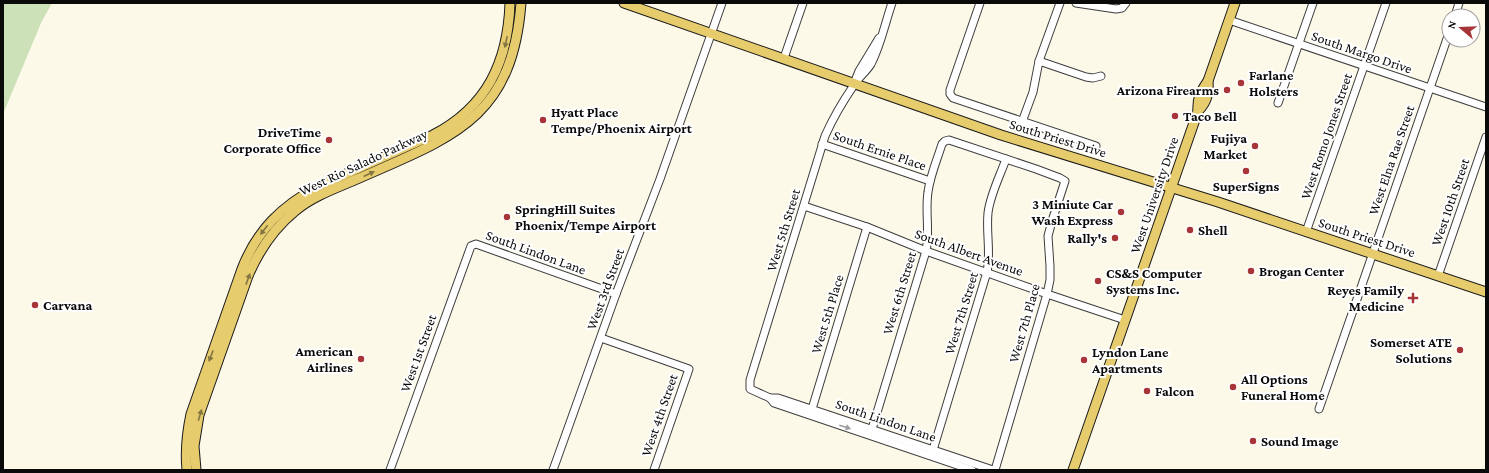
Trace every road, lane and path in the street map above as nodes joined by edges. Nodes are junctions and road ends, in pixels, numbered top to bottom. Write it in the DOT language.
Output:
graph roads {
  1 [pos="510,3"];
  2 [pos="521,3"];
  3 [pos="624,3"];
  4 [pos="722,3"];
  5 [pos="803,3"];
  6 [pos="892,3"];
  7 [pos="980,3"];
  8 [pos="1060,3"];
  9 [pos="1076,3"];
  10 [pos="1235,3"];
  11 [pos="1313,3"];
  12 [pos="1386,3"];
  13 [pos="1124,6"];
  14 [pos="1230,20"];
  15 [pos="711,33"];
  16 [pos="1298,44"];
  17 [pos="1444,48"];
  18 [pos="784,58"];
  19 [pos="1039,61"];
  20 [pos="1364,66"];
  21 [pos="1101,76"];
  22 [pos="855,83"];
  23 [pos="487,88"];
  24 [pos="1429,88"];
  25 [pos="1278,103"];
  26 [pos="1486,108"];
  27 [pos="1022,122"];
  28 [pos="459,129"];
  29 [pos="1486,137"];
  30 [pos="822,144"];
  31 [pos="1096,146"];
  32 [pos="1006,159"];
  33 [pos="355,170"];
  34 [pos="930,181"];
  35 [pos="1171,187"];
  36 [pos="329,191"];
  37 [pos="294,206"];
  38 [pos="804,206"];
  39 [pos="867,227"];
  40 [pos="1306,232"];
  41 [pos="471,246"];
  42 [pos="926,251"];
  43 [pos="1372,254"];
  44 [pos="987,272"];
  45 [pos="1438,276"];
  46 [pos="1486,292"];
  47 [pos="616,294"];
  48 [pos="1047,294"];
  49 [pos="1125,320"];
  50 [pos="601,338"];
  51 [pos="750,389"];
  52 [pos="770,398"];
  53 [pos="812,409"];
  54 [pos="1319,409"];
  55 [pos="828,421"];
  56 [pos="872,429"];
  57 [pos="887,441"];
  58 [pos="933,450"];
  59 [pos="947,462"];
  60 [pos="963,467"];
  61 [pos="187,470"];
  62 [pos="196,470"];
  63 [pos="390,470"];
  64 [pos="553,470"];
  65 [pos="654,470"];
  66 [pos="972,470"];
  67 [pos="984,470"];
  68 [pos="994,470"];
  69 [pos="1073,470"];
  1 -- 23 [label="main road, West Rio Salado Parkway, one-way"];
  2 -- 28 [label="main road, West Rio Salado Parkway"];
  3 -- 15 [label="main road, South Priest Drive"];
  4 -- 15 [label="street, West 3rd Street"];
  5 -- 18 [label="street"];
  6 -- 22 [label="street, West 5th Street"];
  7 -- 27 [label="street, South Priest Drive"];
  8 -- 19 [label="street"];
  9 -- 13 [label="street"];
  10 -- 14 [label="main road, West University Drive"];
  11 -- 16 [label="street"];
  12 -- 20 [label="street, West Romo Jones Street"];
  14 -- 16 [label="street, South Margo Drive"];
  14 -- 35 [label="main road, West University Drive"];
  15 -- 18 [label="main road, South Priest Drive"];
  15 -- 47 [label="street, West 3rd Street"];
  16 -- 20 [label="street, South Margo Drive"];
  16 -- 25 [label="street"];
  17 -- 24 [label="street, West Elna Rae Street"];
  18 -- 22 [label="main road, South Priest Drive"];
  19 -- 21 [label="street"];
  19 -- 27 [label="street"];
  20 -- 24 [label="street, South Margo Drive"];
  20 -- 40 [label="street, West Romo Jones Street"];
  22 -- 30 [label="street, West 5th Street"];
  22 -- 35 [label="main road, South Priest Drive"];
  23 -- 28 [label="main road"];
  23 -- 33 [label="main road, West Rio Salado Parkway"];
  24 -- 26 [label="street, South Margo Drive"];
  24 -- 43 [label="street, West Elna Rae Street"];
  27 -- 31 [label="street, South Priest Drive"];
  36 -- 28 [label="main road, West Rio Salado Parkway, one-way"];
  29 -- 45 [label="street, West 10th Street"];
  30 -- 34 [label="street, South Ernie Place"];
  30 -- 38 [label="street, West 5th Street"];
  32 -- 34 [label="street, West 6th Street"];
  32 -- 44 [label="street, West 7th Street"];
  32 -- 48 [label="street, West 7th Place"];
  33 -- 36 [label="main road"];
  33 -- 37 [label="main road, West Rio Salado Parkway"];
  34 -- 42 [label="street, West 6th Street"];
  35 -- 40 [label="main road, South Priest Drive"];
  35 -- 49 [label="main road, West University Drive"];
  36 -- 37 [label="main road, West Rio Salado Parkway"];
  37 -- 61 [label="main road, West Rio Salado Parkway, one-way"];
  62 -- 37 [label="main road, West Rio Salado Parkway, one-way"];
  38 -- 39 [label="street, South Albert Avenue"];
  38 -- 51 [label="street, West 5th Street"];
  39 -- 42 [label="street, South Albert Avenue"];
  39 -- 53 [label="street, West 5th Place"];
  40 -- 43 [label="main road, South Priest Drive"];
  41 -- 47 [label="street, South Lindon Lane"];
  41 -- 63 [label="street, West 1st Street"];
  42 -- 44 [label="street, South Albert Avenue"];
  42 -- 56 [label="street, West 6th Street"];
  43 -- 45 [label="main road, South Priest Drive"];
  43 -- 54 [label="street, West Elna Rae Street"];
  44 -- 48 [label="street, South Albert Avenue"];
  44 -- 58 [label="street, West 7th Street"];
  45 -- 46 [label="main road, South Priest Drive"];
  47 -- 50 [label="street, West 3rd Street"];
  48 -- 49 [label="street, South Albert Avenue"];
  48 -- 68 [label="street, West 7th Place"];
  49 -- 69 [label="main road, West University Drive"];
  50 -- 64 [label="street, West 3rd Street"];
  50 -- 65 [label="street, West 4th Street"];
  51 -- 52 [label="street, South Lindon Lane"];
  52 -- 53 [label="street, South Lindon Lane"];
  52 -- 55 [label="street, South Lindon Lane"];
  53 -- 55 [label="street"];
  53 -- 56 [label="street, South Lindon Lane"];
  55 -- 57 [label="street, South Lindon Lane, one-way"];
  56 -- 57 [label="street"];
  56 -- 58 [label="street, South Lindon Lane"];
  57 -- 59 [label="street, South Lindon Lane"];
  58 -- 59 [label="street"];
  58 -- 68 [label="street, South Lindon Lane"];
  59 -- 60 [label="street, South Lindon Lane"];
  60 -- 66 [label="street, South Lindon Lane"];
  60 -- 67 [label="street"];
}
